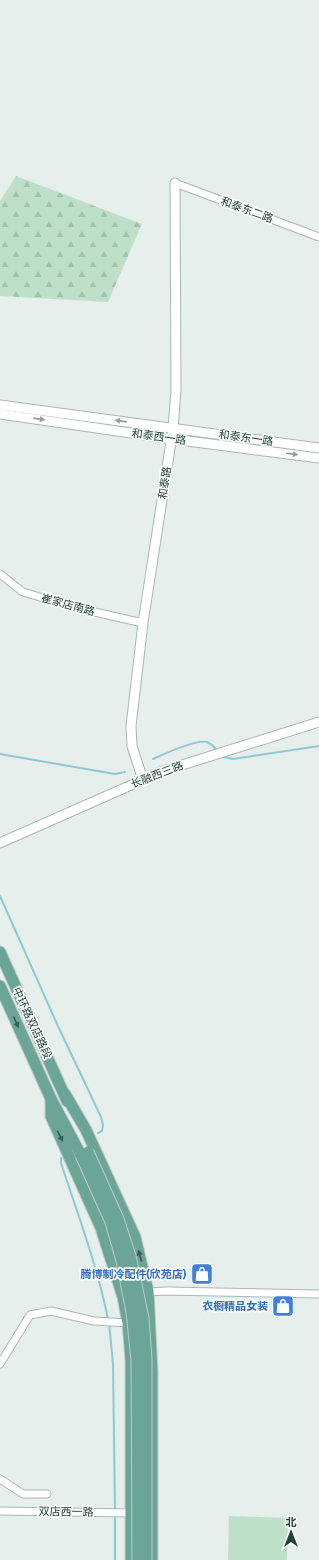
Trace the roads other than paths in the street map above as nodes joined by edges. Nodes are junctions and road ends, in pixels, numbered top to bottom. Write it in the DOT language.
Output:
graph roads {
  1 [pos="175,183"];
  2 [pos="319,237"];
  3 [pos="0,405"];
  4 [pos="0,414"];
  5 [pos="174,429"];
  6 [pos="172,439"];
  7 [pos="319,448"];
  8 [pos="319,458"];
  9 [pos="0,574"];
  10 [pos="143,623"];
  11 [pos="319,722"];
  12 [pos="143,780"];
  13 [pos="0,844"];
  14 [pos="0,952"];
  15 [pos="0,986"];
  16 [pos="65,1094"];
  17 [pos="51,1099"];
  18 [pos="84,1154"];
  19 [pos="148,1291"];
  20 [pos="319,1294"];
  21 [pos="123,1297"];
  22 [pos="128,1323"];
  23 [pos="0,1364"];
  24 [pos="0,1479"];
  25 [pos="47,1494"];
  26 [pos="0,1511"];
  27 [pos="127,1513"];
  28 [pos="131,1560"];
  29 [pos="138,1560"];
  30 [pos="146,1560"];
  31 [pos="152,1560"];
  1 -- 2 [label="street, 和泰东二路"];
  1 -- 5 [label="street, 和泰路"];
  5 -- 3 [label="street, 和泰西一路, one-way"];
  4 -- 6 [label="street, 和泰西一路, one-way"];
  5 -- 6 [label="street, 和泰路"];
  5 -- 7 [label="street, 和泰东一路"];
  6 -- 8 [label="street, 和泰西一路, one-way"];
  6 -- 10 [label="street, 和泰路"];
  9 -- 10 [label="street, 崔家店南路"];
  10 -- 12 [label="street, 和泰路"];
  11 -- 12 [label="street, 长融西三路"];
  12 -- 13 [label="street, 长融西三路"];
  14 -- 16 [label="main road, 中环路双店路段"];
  15 -- 17 [label="main road, 中环路双店路段, one-way"];
  16 -- 18 [label="main road"];
  19 -- 16 [label="main road, one-way"];
  17 -- 18 [label="main road, 中环路双店路段"];
  17 -- 21 [label="main road, one-way"];
  18 -- 29 [label="main road, bridge"];
  18 -- 30 [label="main road, bridge"];
  19 -- 20 [label="street"];
  19 -- 21 [label="street"];
  19 -- 31 [label="main road"];
  21 -- 22 [label="main road"];
  22 -- 23 [label="street"];
  22 -- 27 [label="main road"];
  24 -- 25 [label="street"];
  26 -- 27 [label="street, 双店西一路"];
  27 -- 28 [label="main road"];
}
